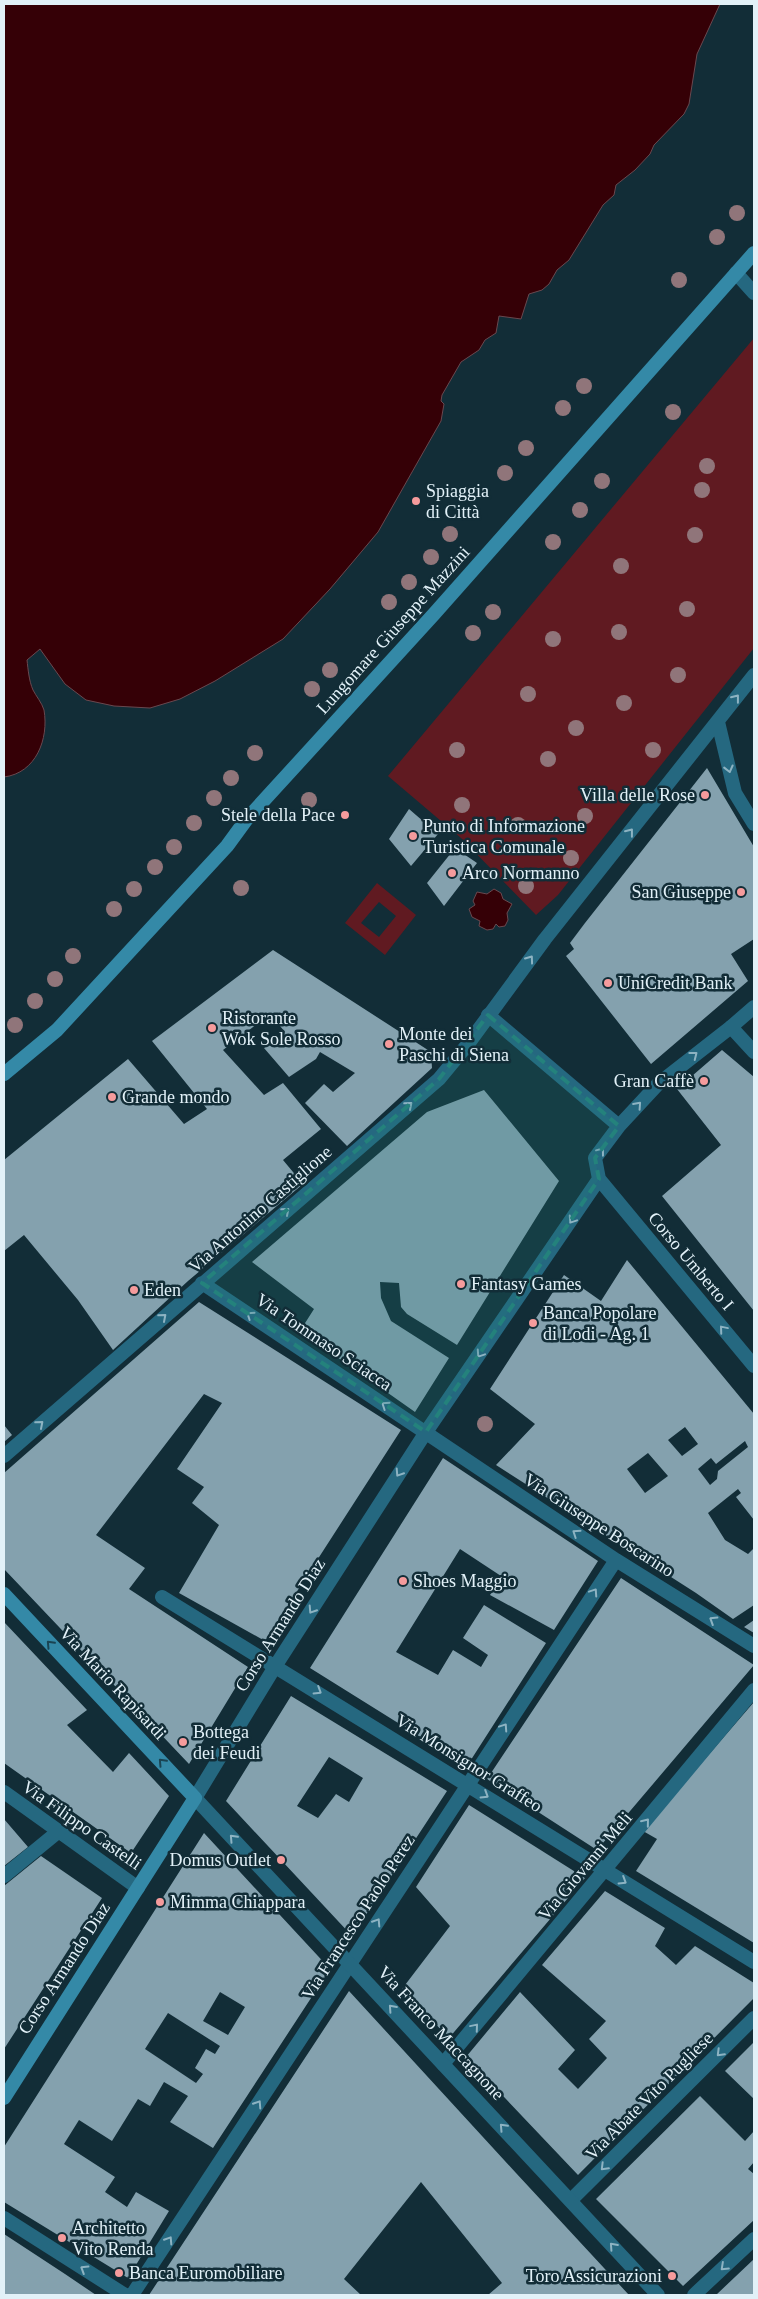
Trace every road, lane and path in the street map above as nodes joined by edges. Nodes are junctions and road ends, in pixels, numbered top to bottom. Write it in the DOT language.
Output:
graph roads {
  1 [pos="754,253"];
  2 [pos="736,273"];
  3 [pos="754,293"];
  4 [pos="754,675"];
  5 [pos="718,722"];
  6 [pos="754,824"];
  7 [pos="754,1008"];
  8 [pos="488,1015"];
  9 [pos="731,1027"];
  10 [pos="754,1052"];
  11 [pos="4,1074"];
  12 [pos="619,1126"];
  13 [pos="599,1179"];
  14 [pos="202,1284"];
  15 [pos="754,1366"];
  16 [pos="426,1432"];
  17 [pos="4,1456"];
  18 [pos="616,1560"];
  19 [pos="4,1594"];
  20 [pos="162,1597"];
  21 [pos="754,1646"];
  22 [pos="276,1665"];
  23 [pos="754,1690"];
  24 [pos="467,1784"];
  25 [pos="4,1792"];
  26 [pos="195,1798"];
  27 [pos="59,1831"];
  28 [pos="606,1870"];
  29 [pos="4,1876"];
  30 [pos="138,1888"];
  31 [pos="754,1962"];
  32 [pos="351,1963"];
  33 [pos="754,2018"];
  34 [pos="443,2064"];
  35 [pos="4,2098"];
  36 [pos="571,2200"];
  37 [pos="4,2218"];
  38 [pos="754,2239"];
  39 [pos="126,2295"];
  40 [pos="132,2295"];
  41 [pos="658,2295"];
  42 [pos="694,2295"];
  1 -- 2 [label="main road, Lungomare Giuseppe Mazzini"];
  2 -- 3 [label="street"];
  2 -- 11 [label="main road, Lungomare Giuseppe Mazzini"];
  5 -- 4 [label="street, Via Antonino Castiglione, one-way"];
  5 -- 6 [label="street, one-way"];
  8 -- 5 [label="street, Via Antonino Castiglione, one-way"];
  7 -- 9 [label="street"];
  8 -- 12 [label="street"];
  14 -- 8 [label="street, Via Antonino Castiglione, one-way"];
  9 -- 10 [label="street"];
  12 -- 9 [label="street, one-way"];
  13 -- 12 [label="street, one-way"];
  15 -- 13 [label="street, Corso Umberto I, one-way"];
  13 -- 16 [label="street, Corso Armando Diaz, one-way"];
  16 -- 14 [label="street, Via Tommaso Sciacca, one-way"];
  17 -- 14 [label="street, Via Antonino Castiglione, one-way"];
  18 -- 16 [label="street, Via Giuseppe Boscarino, one-way"];
  16 -- 22 [label="street, Corso Armando Diaz, one-way"];
  21 -- 18 [label="street, Via Giuseppe Boscarino, one-way"];
  24 -- 18 [label="street, Via Francesco Paolo Perez, one-way"];
  26 -- 19 [label="main road, Via Mario Rapisardi, one-way"];
  20 -- 22 [label="street, Via Monsignor Graffeo"];
  22 -- 24 [label="street, Via Monsignor Graffeo, one-way"];
  22 -- 26 [label="street, Corso Armando Diaz"];
  28 -- 23 [label="street, Via Giovanni Meli, one-way"];
  24 -- 28 [label="street, Via Monsignor Graffeo, one-way"];
  32 -- 24 [label="street, Via Francesco Paolo Perez, one-way"];
  25 -- 27 [label="street, Via Filippo Castelli"];
  26 -- 30 [label="main road, Corso Armando Diaz"];
  32 -- 26 [label="street, Via Franco Maccagnone, one-way"];
  27 -- 29 [label="street"];
  27 -- 30 [label="street, Via Filippo Castelli"];
  28 -- 31 [label="street, Via Monsignor Graffeo, one-way"];
  34 -- 28 [label="street, Via Giovanni Meli, one-way"];
  30 -- 35 [label="main road, Corso Armando Diaz"];
  34 -- 32 [label="street, Via Franco Maccagnone, one-way"];
  40 -- 32 [label="street, Via Francesco Paolo Perez, one-way"];
  33 -- 36 [label="street, Via Abate Vito Pugliese, one-way"];
  36 -- 34 [label="street, Via Franco Maccagnone, one-way"];
  41 -- 36 [label="street, Via Franco Maccagnone, one-way"];
  39 -- 37 [label="street, one-way"];
  38 -- 42 [label="street, one-way"];
}
